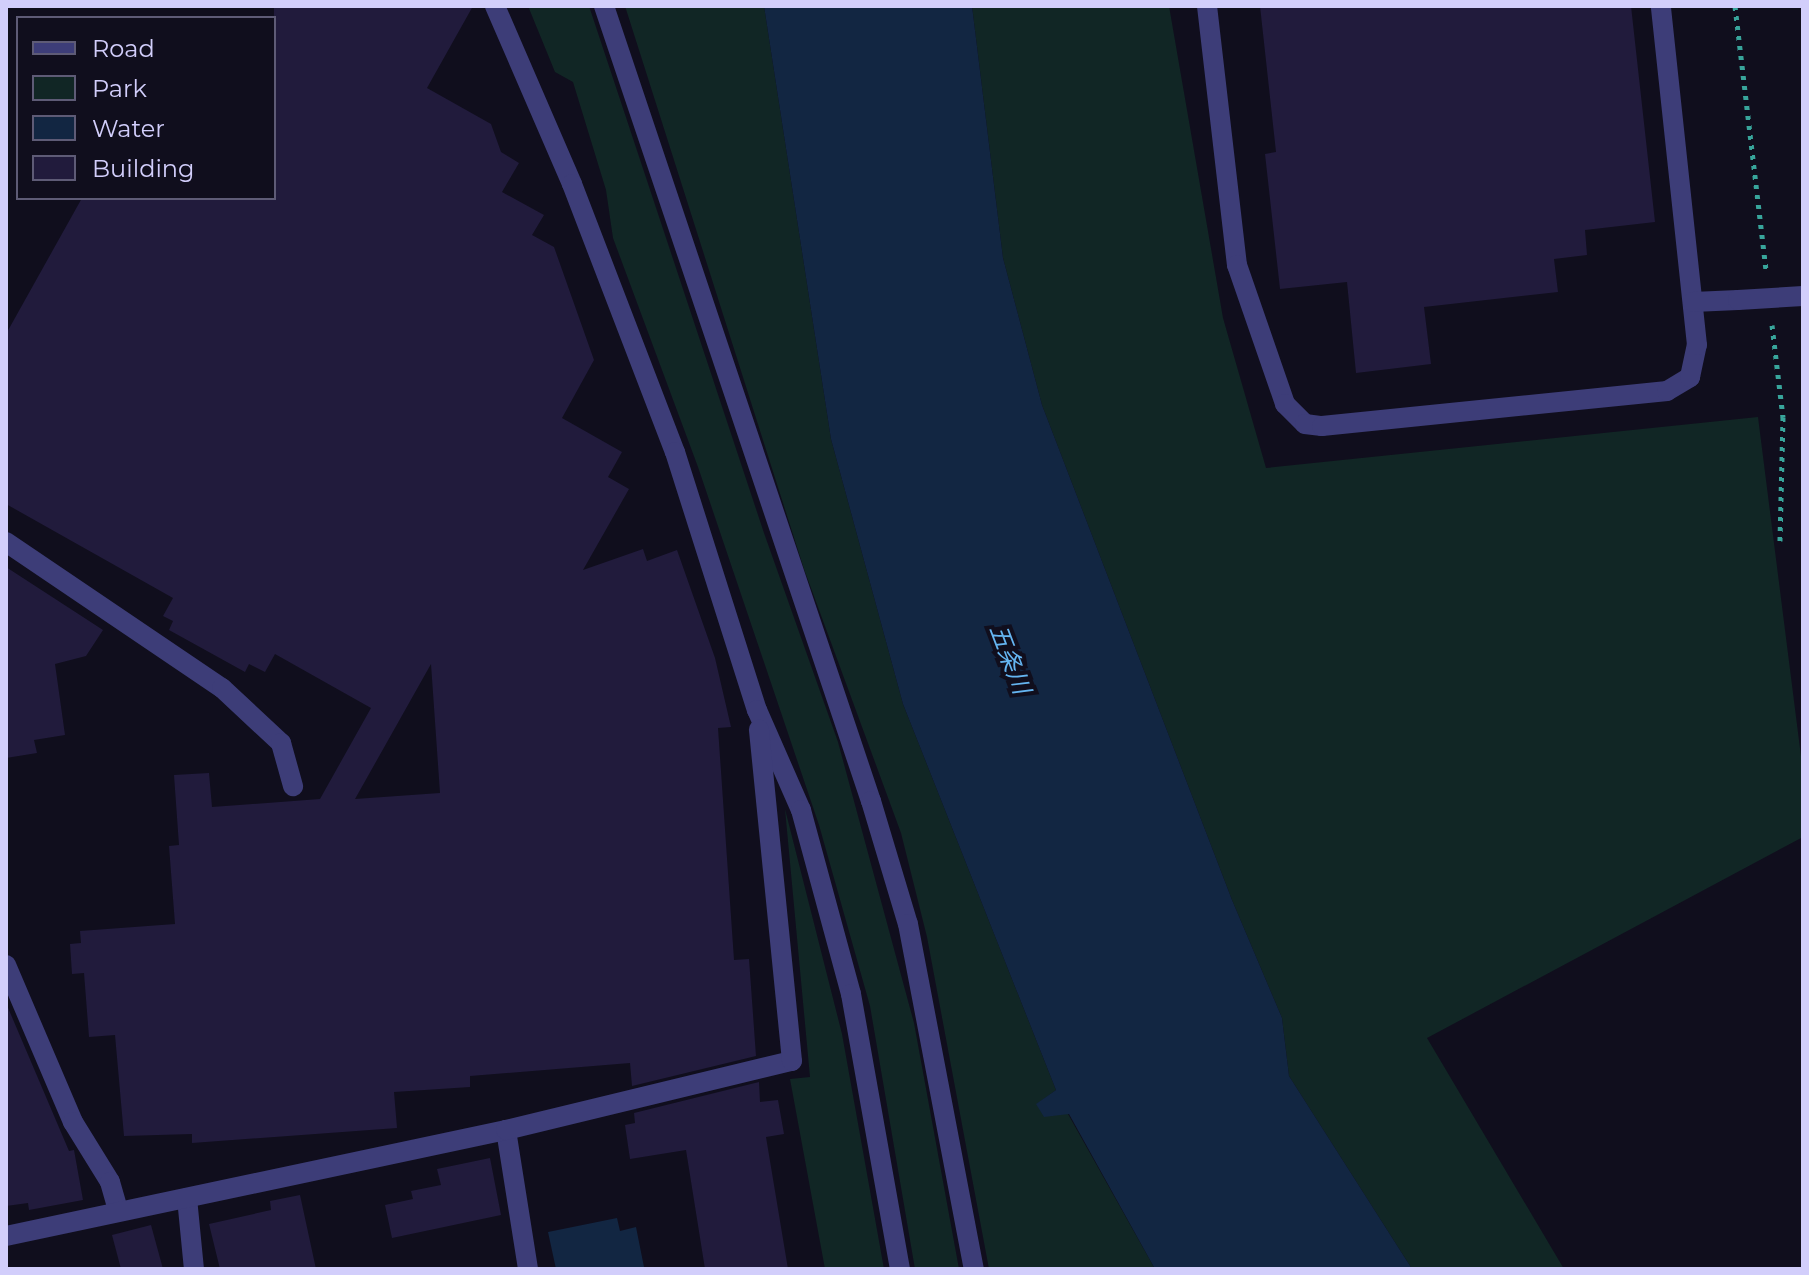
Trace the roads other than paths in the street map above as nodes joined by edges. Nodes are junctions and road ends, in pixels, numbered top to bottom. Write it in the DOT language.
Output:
graph roads {
  1 [pos="495,6"];
  2 [pos="604,6"];
  3 [pos="1207,6"];
  4 [pos="1661,6"];
  5 [pos="1803,296"];
  6 [pos="1693,302"];
  7 [pos="6,542"];
  8 [pos="757,710"];
  9 [pos="293,786"];
  10 [pos="6,965"];
  11 [pos="506,1130"];
  12 [pos="187,1198"];
  13 [pos="118,1210"];
  14 [pos="6,1236"];
  15 [pos="194,1269"];
  16 [pos="528,1269"];
  17 [pos="900,1269"];
  18 [pos="974,1269"];
  1 -- 8 [label="street"];
  2 -- 18 [label="street"];
  3 -- 6 [label="street"];
  4 -- 6 [label="street"];
  5 -- 6 [label="street, bridge"];
  7 -- 9 [label="street"];
  8 -- 11 [label="street"];
  8 -- 17 [label="street"];
  10 -- 13 [label="street"];
  11 -- 12 [label="street"];
  11 -- 16 [label="street"];
  12 -- 13 [label="street"];
  12 -- 15 [label="street"];
  13 -- 14 [label="street"];
}
